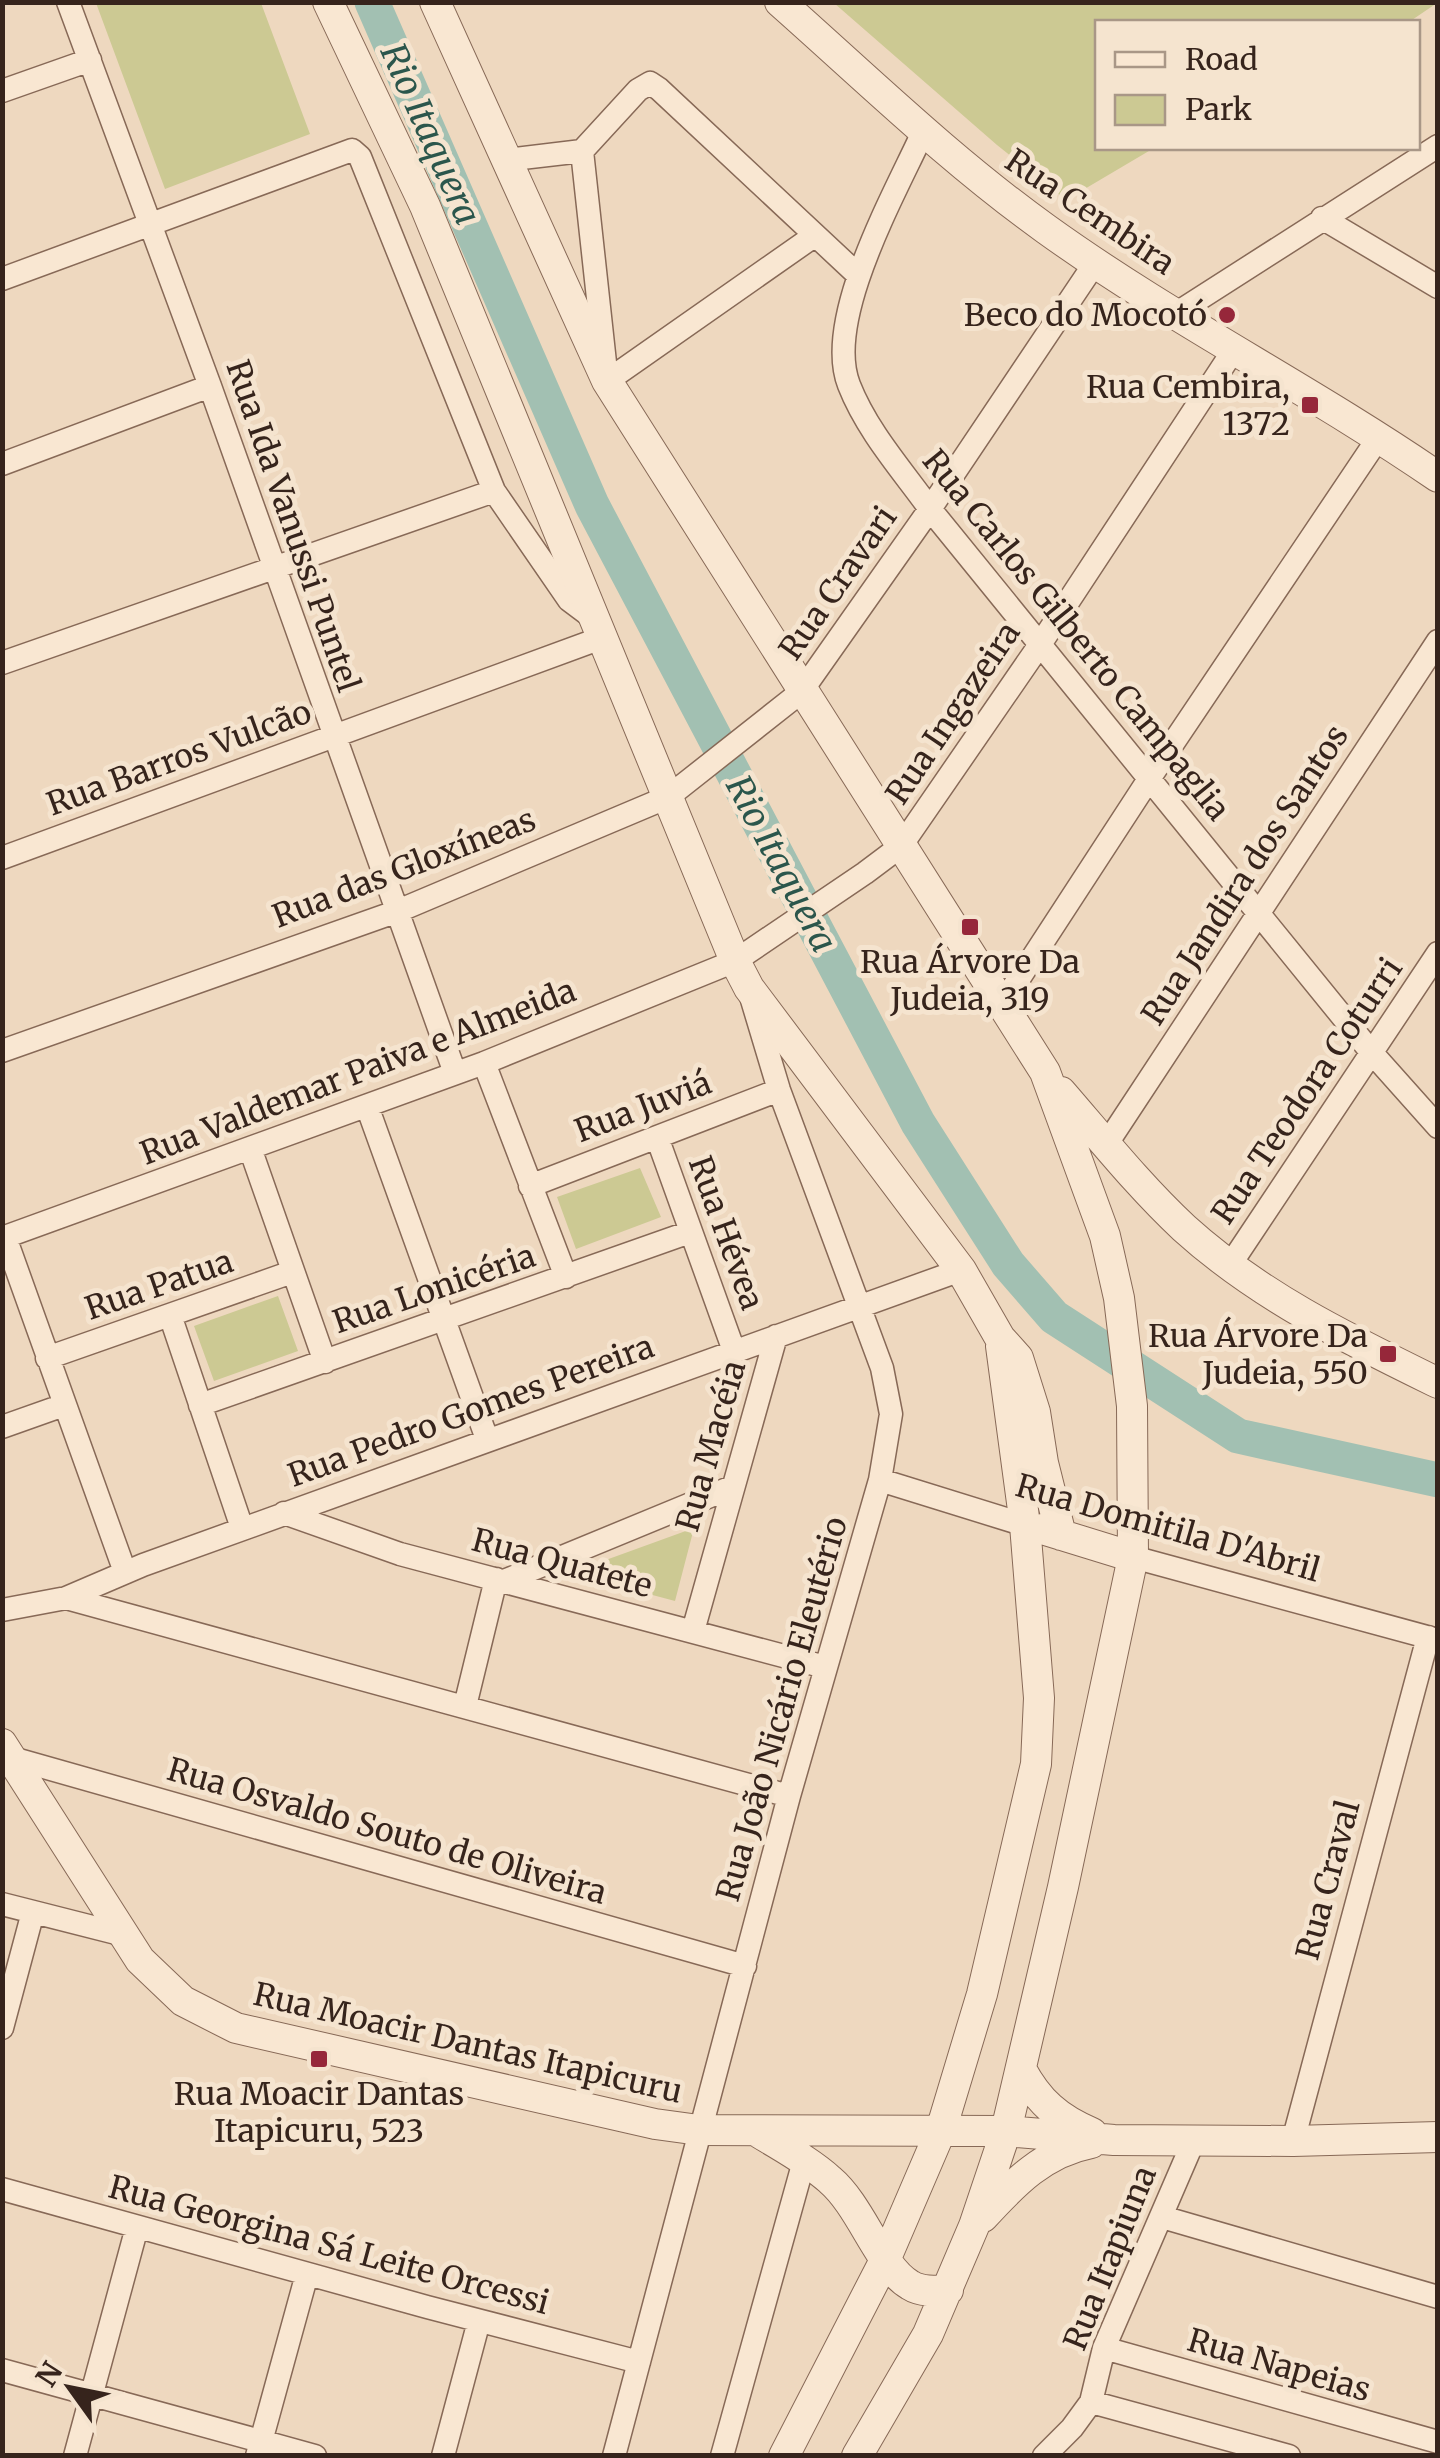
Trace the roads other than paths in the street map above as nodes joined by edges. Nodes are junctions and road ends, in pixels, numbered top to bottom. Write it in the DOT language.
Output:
graph roads {
  1 [pos="68,2"];
  2 [pos="328,2"];
  3 [pos="434,2"];
  4 [pos="780,2"];
  5 [pos="90,60"];
  6 [pos="2,91"];
  7 [pos="924,130"];
  8 [pos="1438,146"];
  9 [pos="582,151"];
  10 [pos="506,160"];
  11 [pos="1322,218"];
  12 [pos="151,225"];
  13 [pos="814,236"];
  14 [pos="1094,263"];
  15 [pos="858,276"];
  16 [pos="2,279"];
  17 [pos="1438,287"];
  18 [pos="1177,313"];
  19 [pos="1235,348"];
  20 [pos="606,381"];
  21 [pos="210,386"];
  22 [pos="1379,437"];
  23 [pos="2,464"];
  24 [pos="1438,477"];
  25 [pos="494,491"];
  26 [pos="930,509"];
  27 [pos="272,566"];
  28 [pos="600,628"];
  29 [pos="1438,641"];
  30 [pos="1041,643"];
  31 [pos="2,663"];
  32 [pos="793,700"];
  33 [pos="333,736"];
  34 [pos="1149,778"];
  35 [pos="668,797"];
  36 [pos="901,846"];
  37 [pos="2,858"];
  38 [pos="398,910"];
  39 [pos="1258,914"];
  40 [pos="1438,953"];
  41 [pos="742,974"];
  42 [pos="1003,1003"];
  43 [pos="2,1051"];
  44 [pos="1372,1053"];
  45 [pos="484,1064"];
  46 [pos="1045,1072"];
  47 [pos="454,1073"];
  48 [pos="779,1090"];
  49 [pos="367,1106"];
  50 [pos="1438,1127"];
  51 [pos="656,1137"];
  52 [pos="1106,1144"];
  53 [pos="250,1148"];
  54 [pos="530,1186"];
  55 [pos="690,1232"];
  56 [pos="4,1238"];
  57 [pos="1230,1266"];
  58 [pos="962,1270"];
  59 [pos="292,1272"];
  60 [pos="566,1277"];
  61 [pos="860,1306"];
  62 [pos="170,1315"];
  63 [pos="444,1320"];
  64 [pos="776,1336"];
  65 [pos="1000,1338"];
  66 [pos="734,1351"];
  67 [pos="47,1358"];
  68 [pos="325,1362"];
  69 [pos="1438,1383"];
  70 [pos="64,1405"];
  71 [pos="200,1405"];
  72 [pos="2,1427"];
  73 [pos="487,1439"];
  74 [pos="880,1480"];
  75 [pos="732,1487"];
  76 [pos="284,1513"];
  77 [pos="1025,1525"];
  78 [pos="242,1528"];
  79 [pos="1061,1535"];
  80 [pos="1133,1557"];
  81 [pos="124,1572"];
  82 [pos="500,1580"];
  83 [pos="66,1598"];
  84 [pos="2,1610"];
  85 [pos="693,1631"];
  86 [pos="1433,1638"];
  87 [pos="825,1667"];
  88 [pos="465,1706"];
  89 [pos="7,1751"];
  90 [pos="789,1796"];
  91 [pos="2,1904"];
  92 [pos="33,1912"];
  93 [pos="124,1935"];
  94 [pos="745,1966"];
  95 [pos="2,2028"];
  96 [pos="1020,2069"];
  97 [pos="699,2130"];
  98 [pos="942,2130"];
  99 [pos="1006,2131"];
  100 [pos="758,2132"];
  101 [pos="1438,2136"];
  102 [pos="1114,2140"];
  103 [pos="1194,2140"];
  104 [pos="1293,2140"];
  105 [pos="804,2161"];
  106 [pos="2,2189"];
  107 [pos="1162,2217"];
  108 [pos="974,2226"];
  109 [pos="137,2227"];
  110 [pos="886,2258"];
  111 [pos="307,2274"];
  112 [pos="948,2290"];
  113 [pos="1438,2297"];
  114 [pos="479,2321"];
  115 [pos="1104,2348"];
  116 [pos="640,2362"];
  117 [pos="2,2370"];
  118 [pos="90,2395"];
  119 [pos="1091,2402"];
  120 [pos="1438,2442"];
  121 [pos="259,2448"];
  122 [pos="1254,2451"];
  123 [pos="74,2456"];
  124 [pos="315,2456"];
  125 [pos="443,2456"];
  126 [pos="614,2456"];
  127 [pos="722,2456"];
  128 [pos="784,2456"];
  129 [pos="857,2456"];
  130 [pos="1044,2456"];
  131 [pos="1289,2456"];
  1 -- 5 [label="street, Rua Ida Vanussi Puntel"];
  2 -- 28 [label="street"];
  3 -- 10 [label="street"];
  4 -- 7 [label="street, Rua Cembira"];
  5 -- 6 [label="street"];
  5 -- 12 [label="street, Rua Ida Vanussi Puntel"];
  7 -- 14 [label="street, Rua Cembira"];
  7 -- 15 [label="street, Rua Carlos Gilberto Campaglia"];
  8 -- 11 [label="street"];
  9 -- 10 [label="street"];
  9 -- 13 [label="street"];
  9 -- 20 [label="street"];
  10 -- 20 [label="street"];
  11 -- 17 [label="street"];
  11 -- 18 [label="street"];
  12 -- 16 [label="street"];
  12 -- 21 [label="street, Rua Ida Vanussi Puntel"];
  12 -- 25 [label="street"];
  13 -- 15 [label="street"];
  13 -- 20 [label="street"];
  14 -- 18 [label="street, Rua Cembira"];
  14 -- 26 [label="street, Rua Cravari"];
  15 -- 26 [label="street, Rua Carlos Gilberto Campaglia"];
  18 -- 19 [label="street, Rua Cembira"];
  19 -- 22 [label="street, Rua Cembira"];
  19 -- 30 [label="street, Rua Ingazeira"];
  20 -- 32 [label="street"];
  21 -- 23 [label="street"];
  21 -- 27 [label="street, Rua Ida Vanussi Puntel"];
  22 -- 24 [label="street, Rua Cembira"];
  22 -- 34 [label="street"];
  25 -- 27 [label="street"];
  25 -- 28 [label="street"];
  26 -- 30 [label="street, Rua Carlos Gilberto Campaglia"];
  26 -- 32 [label="street, Rua Cravari"];
  27 -- 31 [label="street"];
  27 -- 33 [label="street, Rua Ida Vanussi Puntel"];
  28 -- 33 [label="street, Rua Barros Vulcão"];
  28 -- 35 [label="street"];
  29 -- 39 [label="street, Rua Jandira dos Santos"];
  30 -- 34 [label="street, Rua Carlos Gilberto Campaglia"];
  30 -- 36 [label="street, Rua Ingazeira"];
  32 -- 35 [label="street, Rua das Gloxíneas"];
  32 -- 36 [label="street"];
  33 -- 37 [label="street, Rua Barros Vulcão"];
  33 -- 38 [label="street, Rua Ida Vanussi Puntel"];
  34 -- 39 [label="street, Rua Carlos Gilberto Campaglia"];
  34 -- 42 [label="street"];
  35 -- 38 [label="street, Rua das Gloxíneas"];
  35 -- 41 [label="street"];
  36 -- 41 [label="street, Rua Ingazeira"];
  36 -- 42 [label="street"];
  38 -- 43 [label="street, Rua das Gloxíneas"];
  38 -- 47 [label="street, Rua Ida Vanussi Puntel"];
  39 -- 44 [label="street, Rua Carlos Gilberto Campaglia"];
  39 -- 52 [label="street, Rua Jandira dos Santos"];
  40 -- 44 [label="street, Rua Teodora Coturri"];
  41 -- 45 [label="street, Rua Valdemar Paiva e Almeida"];
  41 -- 48 [label="street, Rua João Nicário Eleutério"];
  41 -- 58 [label="street"];
  42 -- 46 [label="street"];
  44 -- 50 [label="street, Rua Carlos Gilberto Campaglia"];
  44 -- 57 [label="street, Rua Teodora Coturri"];
  45 -- 47 [label="street, Rua Valdemar Paiva e Almeida"];
  45 -- 54 [label="street"];
  46 -- 52 [label="street"];
  46 -- 80 [label="street"];
  47 -- 49 [label="street, Rua Valdemar Paiva e Almeida"];
  48 -- 51 [label="street, Rua Juviá"];
  48 -- 61 [label="street, Rua João Nicário Eleutério"];
  49 -- 53 [label="street, Rua Valdemar Paiva e Almeida"];
  49 -- 63 [label="street"];
  51 -- 54 [label="street, Rua Juviá"];
  51 -- 55 [label="street, Rua Hévea"];
  52 -- 57 [label="street"];
  53 -- 56 [label="street, Rua Valdemar Paiva e Almeida"];
  53 -- 59 [label="street"];
  54 -- 60 [label="street"];
  55 -- 60 [label="street, Rua Lonicéria"];
  55 -- 66 [label="street, Rua Hévea"];
  56 -- 67 [label="street"];
  57 -- 69 [label="street"];
  58 -- 61 [label="street, Rua Pedro Gomes Pereira"];
  58 -- 65 [label="street"];
  59 -- 62 [label="street, Rua Patua"];
  59 -- 68 [label="street"];
  60 -- 63 [label="street, Rua Lonicéria"];
  61 -- 64 [label="street, Rua Pedro Gomes Pereira"];
  61 -- 74 [label="street, Rua João Nicário Eleutério"];
  62 -- 67 [label="street, Rua Patua"];
  62 -- 71 [label="street"];
  63 -- 68 [label="street, Rua Lonicéria"];
  63 -- 73 [label="street"];
  64 -- 66 [label="street, Rua Pedro Gomes Pereira"];
  64 -- 75 [label="street, Rua Macéia"];
  65 -- 77 [label="street"];
  65 -- 79 [label="street"];
  66 -- 73 [label="street, Rua Pedro Gomes Pereira"];
  67 -- 70 [label="street"];
  68 -- 71 [label="street, Rua Lonicéria"];
  70 -- 72 [label="street"];
  70 -- 81 [label="street"];
  71 -- 78 [label="street"];
  73 -- 76 [label="street, Rua Pedro Gomes Pereira"];
  74 -- 77 [label="street, Rua Domitila D'Abril"];
  74 -- 87 [label="street, Rua João Nicário Eleutério"];
  75 -- 82 [label="street"];
  75 -- 85 [label="street, Rua Macéia"];
  76 -- 78 [label="street, Rua Pedro Gomes Pereira"];
  76 -- 82 [label="street, Rua Quatete"];
  77 -- 79 [label="street, Rua Domitila D'Abril"];
  77 -- 98 [label="street"];
  78 -- 81 [label="street, Rua Pedro Gomes Pereira"];
  79 -- 80 [label="street, Rua Domitila D'Abril"];
  80 -- 86 [label="street, Rua Domitila D'Abril"];
  80 -- 96 [label="street"];
  81 -- 83 [label="street, Rua Pedro Gomes Pereira"];
  82 -- 85 [label="street, Rua Quatete"];
  82 -- 88 [label="street"];
  83 -- 84 [label="street, Rua Pedro Gomes Pereira"];
  83 -- 88 [label="street"];
  85 -- 87 [label="street, Rua Quatete"];
  86 -- 104 [label="street, Rua Craval"];
  87 -- 90 [label="street, Rua João Nicário Eleutério"];
  88 -- 90 [label="street"];
  89 -- 93 [label="street, Rua Moacir Dantas Itapicuru"];
  89 -- 94 [label="street, Rua Osvaldo Souto de Oliveira"];
  90 -- 94 [label="street, Rua João Nicário Eleutério"];
  91 -- 92 [label="street"];
  92 -- 93 [label="street"];
  92 -- 95 [label="street"];
  93 -- 97 [label="street, Rua Moacir Dantas Itapicuru"];
  94 -- 97 [label="street, Rua João Nicário Eleutério"];
  96 -- 99 [label="street"];
  96 -- 102 [label="street"];
  97 -- 100 [label="street, Rua Moacir Dantas Itapicuru"];
  97 -- 116 [label="street, Rua João Nicário Eleutério"];
  98 -- 99 [label="street, Rua Moacir Dantas Itapicuru"];
  98 -- 100 [label="street, Rua Moacir Dantas Itapicuru"];
  98 -- 110 [label="street"];
  99 -- 102 [label="street, Rua Moacir Dantas Itapicuru"];
  99 -- 108 [label="street"];
  100 -- 105 [label="street"];
  101 -- 104 [label="street, Rua Moacir Dantas Itapicuru"];
  102 -- 103 [label="street, Rua Moacir Dantas Itapicuru"];
  102 -- 108 [label="street"];
  103 -- 104 [label="street, Rua Moacir Dantas Itapicuru"];
  103 -- 107 [label="street, Rua Itapiuna"];
  105 -- 110 [label="street"];
  105 -- 127 [label="street"];
  106 -- 109 [label="street, Rua Georgina Sá Leite Orcessi"];
  107 -- 113 [label="street"];
  107 -- 115 [label="street, Rua Itapiuna"];
  108 -- 112 [label="street"];
  109 -- 111 [label="street, Rua Georgina Sá Leite Orcessi"];
  109 -- 118 [label="street"];
  110 -- 112 [label="street"];
  110 -- 128 [label="street"];
  111 -- 114 [label="street, Rua Georgina Sá Leite Orcessi"];
  111 -- 121 [label="street"];
  112 -- 129 [label="street"];
  114 -- 116 [label="street, Rua Georgina Sá Leite Orcessi"];
  114 -- 125 [label="street"];
  115 -- 119 [label="street, Rua Itapiuna"];
  115 -- 120 [label="street, Rua Napeias"];
  116 -- 126 [label="street, Rua João Nicário Eleutério"];
  117 -- 118 [label="street"];
  118 -- 121 [label="street"];
  118 -- 123 [label="street"];
  119 -- 122 [label="street"];
  119 -- 130 [label="street"];
  121 -- 124 [label="street"];
  122 -- 131 [label="street"];
}
